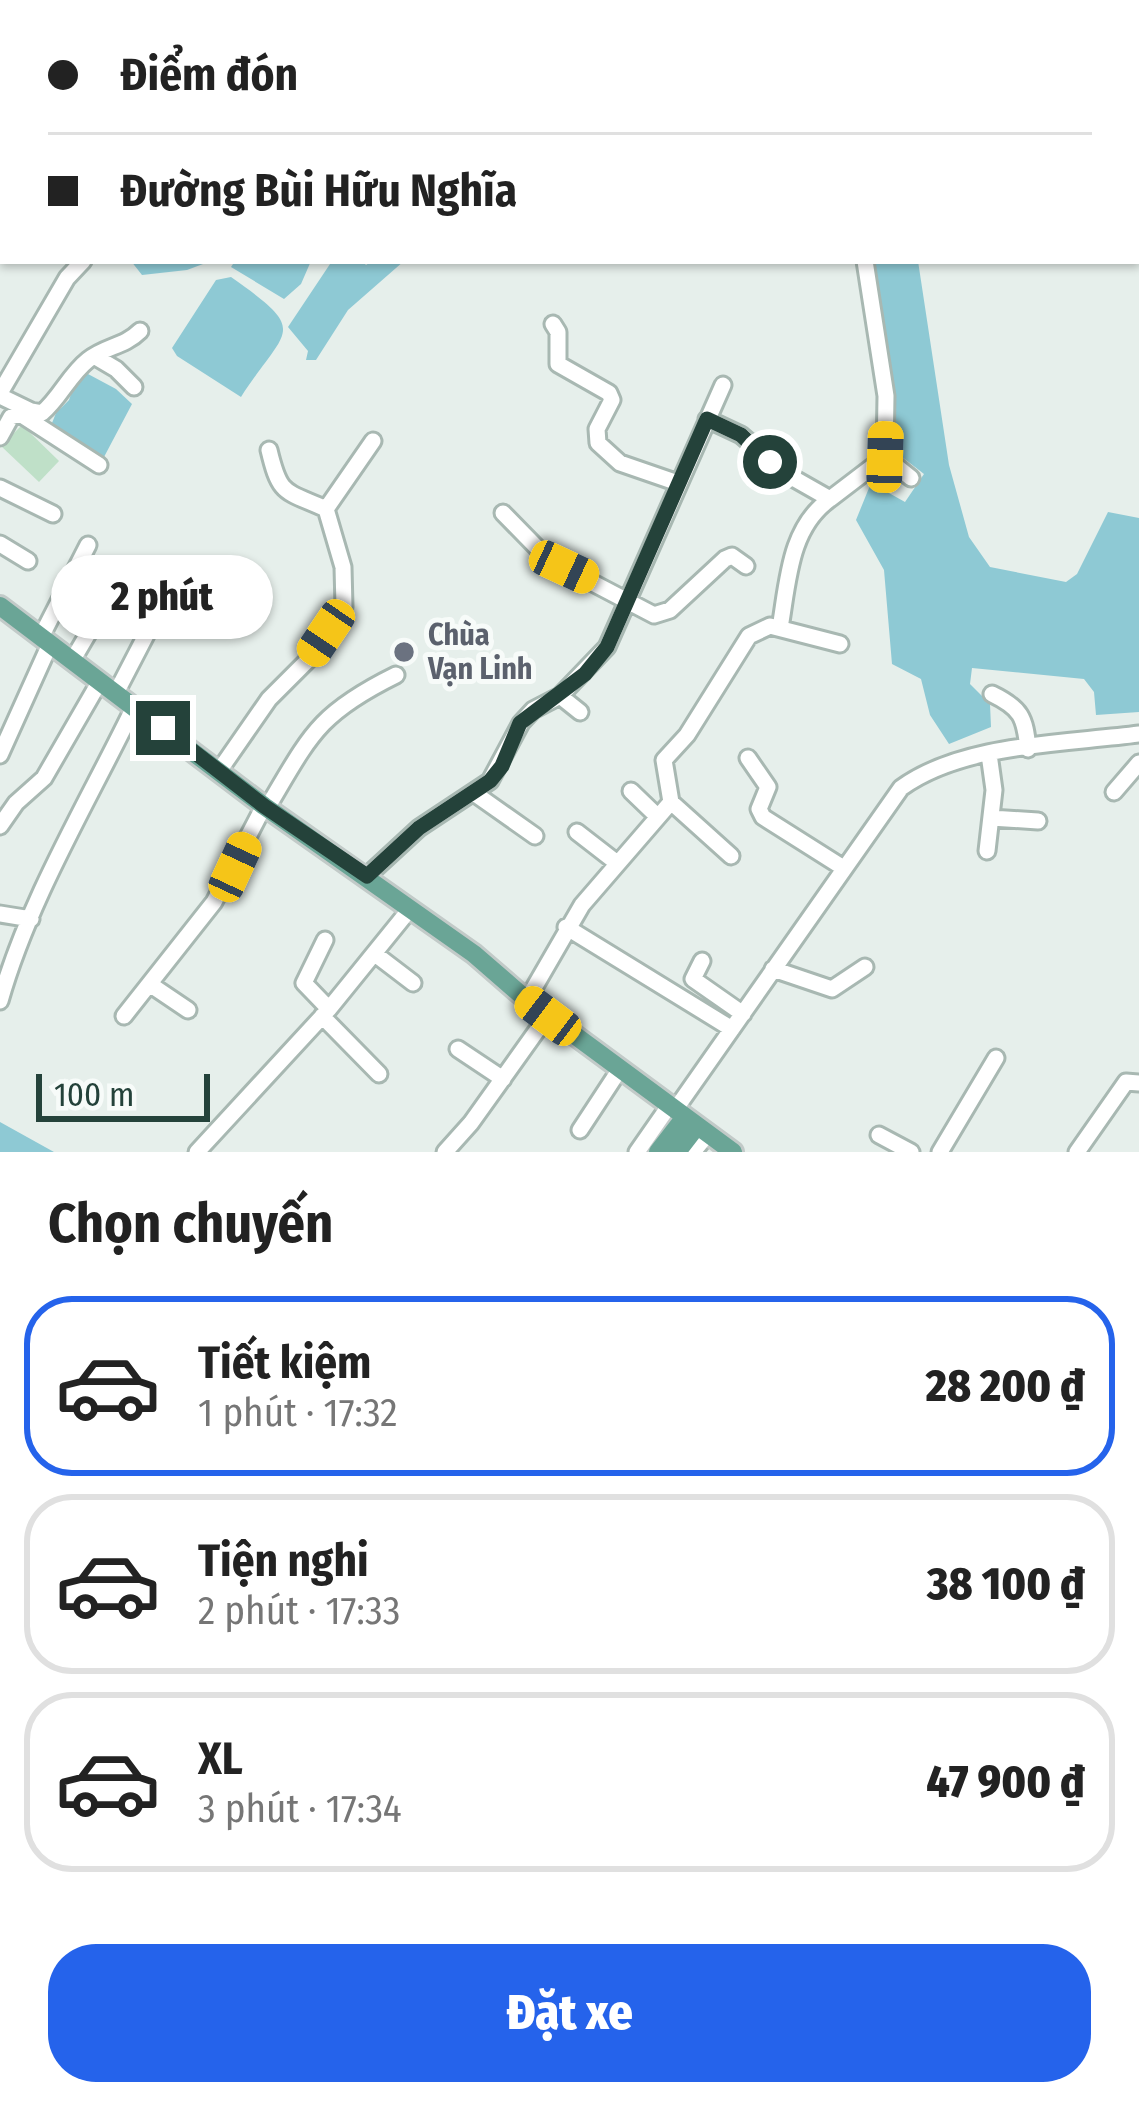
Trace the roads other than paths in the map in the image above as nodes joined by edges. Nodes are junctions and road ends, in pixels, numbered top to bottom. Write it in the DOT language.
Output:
graph roads {
  1 [pos="865,264"];
  2 [pos="67,270"];
  3 [pos="553,324"];
  4 [pos="140,331"];
  5 [pos="94,356"];
  6 [pos="723,385"];
  7 [pos="134,387"];
  8 [pos="0,394"];
  9 [pos="707,419"];
  10 [pos="0,437"];
  11 [pos="373,441"];
  12 [pos="269,450"];
  13 [pos="885,457"];
  14 [pos="99,465"];
  15 [pos="911,478"];
  16 [pos="677,484"];
  17 [pos="0,488"];
  18 [pos="830,499"];
  19 [pos="326,509"];
  20 [pos="503,513"];
  21 [pos="53,514"];
  22 [pos="0,544"];
  23 [pos="88,544"];
  24 [pos="28,561"];
  25 [pos="746,566"];
  26 [pos="123,574"];
  27 [pos="629,605"];
  28 [pos="0,606"];
  29 [pos="158,612"];
  30 [pos="780,628"];
  31 [pos="45,640"];
  32 [pos="840,644"];
  33 [pos="72,661"];
  34 [pos="396,676"];
  35 [pos="108,687"];
  36 [pos="992,694"];
  37 [pos="560,696"];
  38 [pos="134,707"];
  39 [pos="580,712"];
  40 [pos="1139,734"];
  41 [pos="1028,749"];
  42 [pos="989,754"];
  43 [pos="0,755"];
  44 [pos="748,758"];
  45 [pos="1139,763"];
  46 [pos="220,771"];
  47 [pos="631,791"];
  48 [pos="1114,792"];
  49 [pos="474,793"];
  50 [pos="670,802"];
  51 [pos="266,807"];
  52 [pos="658,817"];
  53 [pos="991,818"];
  54 [pos="1038,821"];
  55 [pos="0,826"];
  56 [pos="577,832"];
  57 [pos="536,836"];
  58 [pos="987,850"];
  59 [pos="730,856"];
  60 [pos="616,862"];
  61 [pos="842,866"];
  62 [pos="367,876"];
  63 [pos="410,909"];
  64 [pos="0,914"];
  65 [pos="31,919"];
  66 [pos="566,928"];
  67 [pos="325,940"];
  68 [pos="375,954"];
  69 [pos="702,961"];
  70 [pos="865,967"];
  71 [pos="773,969"];
  72 [pos="413,983"];
  73 [pos="151,985"];
  74 [pos="527,1000"];
  75 [pos="0,1001"];
  76 [pos="188,1010"];
  77 [pos="325,1012"];
  78 [pos="743,1014"];
  79 [pos="124,1016"];
  80 [pos="548,1016"];
  81 [pos="732,1029"];
  82 [pos="458,1049"];
  83 [pos="996,1058"];
  84 [pos="620,1070"];
  85 [pos="379,1074"];
  86 [pos="503,1078"];
  87 [pos="1139,1084"];
  88 [pos="687,1118"];
  89 [pos="580,1130"];
  90 [pos="879,1135"];
  91 [pos="901,1150"];
  92 [pos="678,1151"];
  93 [pos="197,1152"];
  94 [pos="445,1152"];
  95 [pos="637,1152"];
  96 [pos="658,1152"];
  97 [pos="693,1152"];
  98 [pos="733,1152"];
  99 [pos="940,1152"];
  100 [pos="1077,1152"];
  1 -- 13 [label="street"];
  2 -- 8 [label="street"];
  3 -- 16 [label="street"];
  4 -- 5 [label="street"];
  5 -- 7 [label="street"];
  5 -- 8 [label="street"];
  6 -- 9 [label="street"];
  9 -- 16 [label="street"];
  9 -- 18 [label="street"];
  10 -- 14 [label="street"];
  11 -- 19 [label="street"];
  12 -- 19 [label="street"];
  13 -- 15 [label="street"];
  13 -- 18 [label="street"];
  16 -- 27 [label="street"];
  17 -- 21 [label="street"];
  18 -- 30 [label="street"];
  19 -- 46 [label="street"];
  20 -- 27 [label="street"];
  22 -- 24 [label="street"];
  23 -- 31 [label="street"];
  25 -- 27 [label="street"];
  26 -- 33 [label="street"];
  27 -- 37 [label="street"];
  28 -- 31 [label="main road"];
  29 -- 35 [label="street"];
  30 -- 32 [label="street"];
  30 -- 50 [label="street"];
  31 -- 33 [label="main road"];
  31 -- 43 [label="street"];
  33 -- 35 [label="main road"];
  34 -- 51 [label="street"];
  35 -- 38 [label="main road"];
  35 -- 55 [label="street"];
  36 -- 41 [label="street"];
  37 -- 39 [label="street"];
  37 -- 49 [label="street"];
  38 -- 46 [label="main road"];
  38 -- 65 [label="street"];
  40 -- 41 [label="street"];
  41 -- 42 [label="street"];
  42 -- 53 [label="street"];
  42 -- 61 [label="street"];
  44 -- 61 [label="street"];
  45 -- 48 [label="street"];
  46 -- 51 [label="main road"];
  47 -- 52 [label="street"];
  49 -- 57 [label="street"];
  49 -- 62 [label="street"];
  50 -- 52 [label="street"];
  50 -- 59 [label="street"];
  51 -- 62 [label="main road"];
  51 -- 73 [label="street"];
  52 -- 60 [label="street"];
  53 -- 54 [label="street"];
  53 -- 58 [label="street"];
  56 -- 60 [label="street"];
  60 -- 66 [label="street"];
  61 -- 71 [label="street"];
  62 -- 63 [label="main road"];
  63 -- 68 [label="street"];
  63 -- 74 [label="main road"];
  64 -- 65 [label="street"];
  65 -- 75 [label="street"];
  66 -- 74 [label="street"];
  66 -- 81 [label="street"];
  67 -- 77 [label="street"];
  68 -- 72 [label="street"];
  68 -- 77 [label="street"];
  69 -- 78 [label="street"];
  70 -- 71 [label="street"];
  71 -- 78 [label="street"];
  73 -- 76 [label="street"];
  73 -- 79 [label="street"];
  74 -- 80 [label="main road"];
  77 -- 85 [label="street"];
  77 -- 93 [label="street"];
  78 -- 81 [label="street"];
  80 -- 84 [label="main road"];
  80 -- 86 [label="street"];
  81 -- 88 [label="street"];
  82 -- 86 [label="street"];
  83 -- 99 [label="street"];
  84 -- 88 [label="main road"];
  84 -- 89 [label="street"];
  86 -- 94 [label="street"];
  87 -- 100 [label="street"];
  88 -- 92 [label="main road"];
  88 -- 95 [label="street"];
  88 -- 96 [label="main road"];
  88 -- 97 [label="street"];
  88 -- 98 [label="main road"];
  90 -- 91 [label="street"];
}
